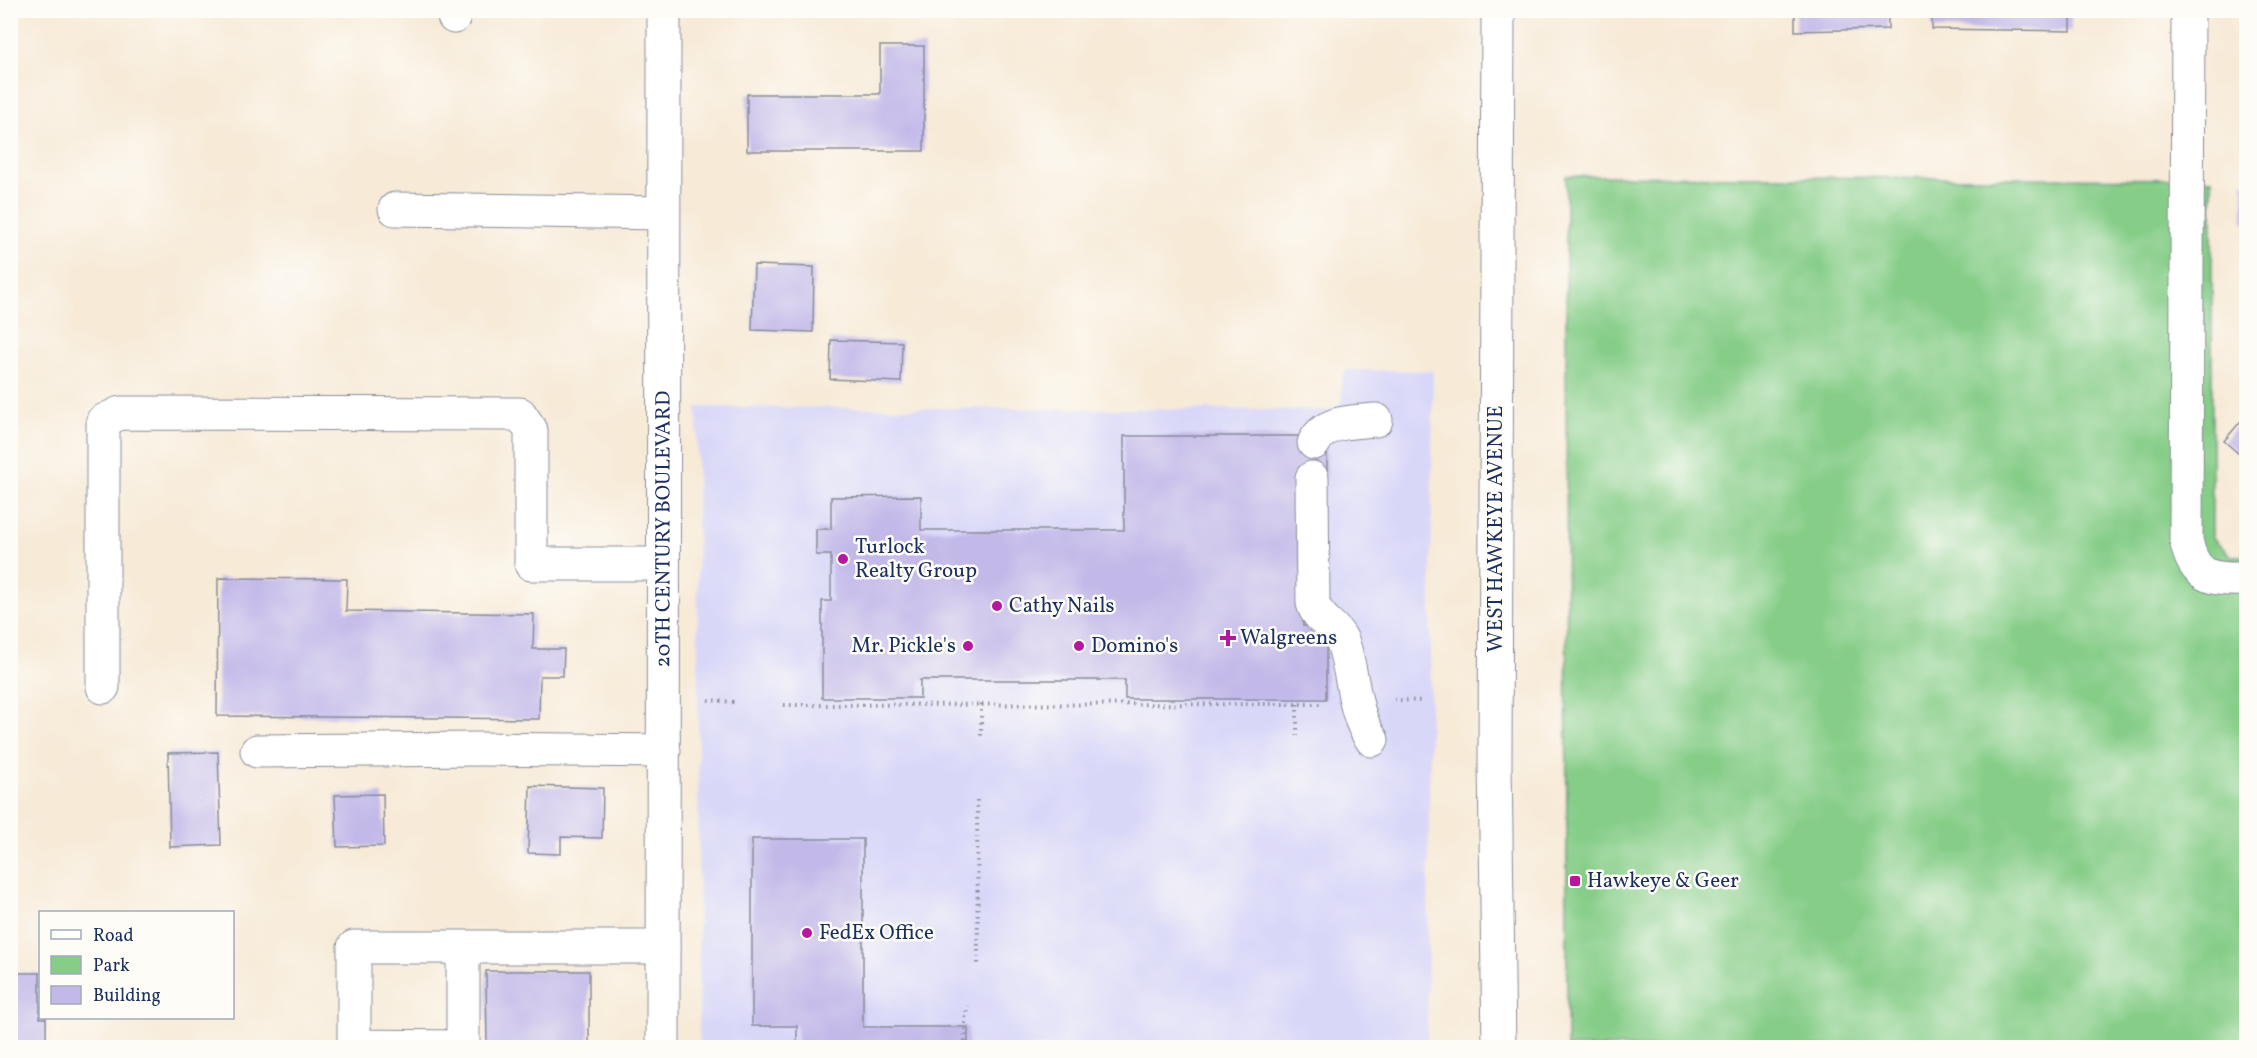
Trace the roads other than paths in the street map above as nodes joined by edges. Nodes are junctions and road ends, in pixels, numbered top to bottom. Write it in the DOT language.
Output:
graph roads {
  1 [pos="664,10"];
  2 [pos="1498,10"];
  3 [pos="2188,10"];
  4 [pos="395,209"];
  5 [pos="663,213"];
  6 [pos="1376,420"];
  7 [pos="1314,443"];
  8 [pos="1312,478"];
  9 [pos="663,564"];
  10 [pos="2247,579"];
  11 [pos="104,687"];
  12 [pos="1372,740"];
  13 [pos="257,751"];
  14 [pos="664,751"];
  15 [pos="463,946"];
  16 [pos="663,946"];
  17 [pos="663,1047"];
  18 [pos="1499,1047"];
  1 -- 5 [label="street, 20TH CENTURY BOULEVARD"];
  2 -- 18 [label="street, WEST HAWKEYE AVENUE"];
  3 -- 10 [label="street"];
  4 -- 5 [label="street"];
  5 -- 9 [label="street, 20TH CENTURY BOULEVARD"];
  6 -- 7 [label="street"];
  8 -- 12 [label="street"];
  9 -- 11 [label="street"];
  9 -- 14 [label="street, 20TH CENTURY BOULEVARD"];
  13 -- 14 [label="street"];
  14 -- 16 [label="street, 20TH CENTURY BOULEVARD"];
  15 -- 15 [label="street"];
  15 -- 16 [label="street"];
  16 -- 17 [label="street, 20TH CENTURY BOULEVARD"];
}
